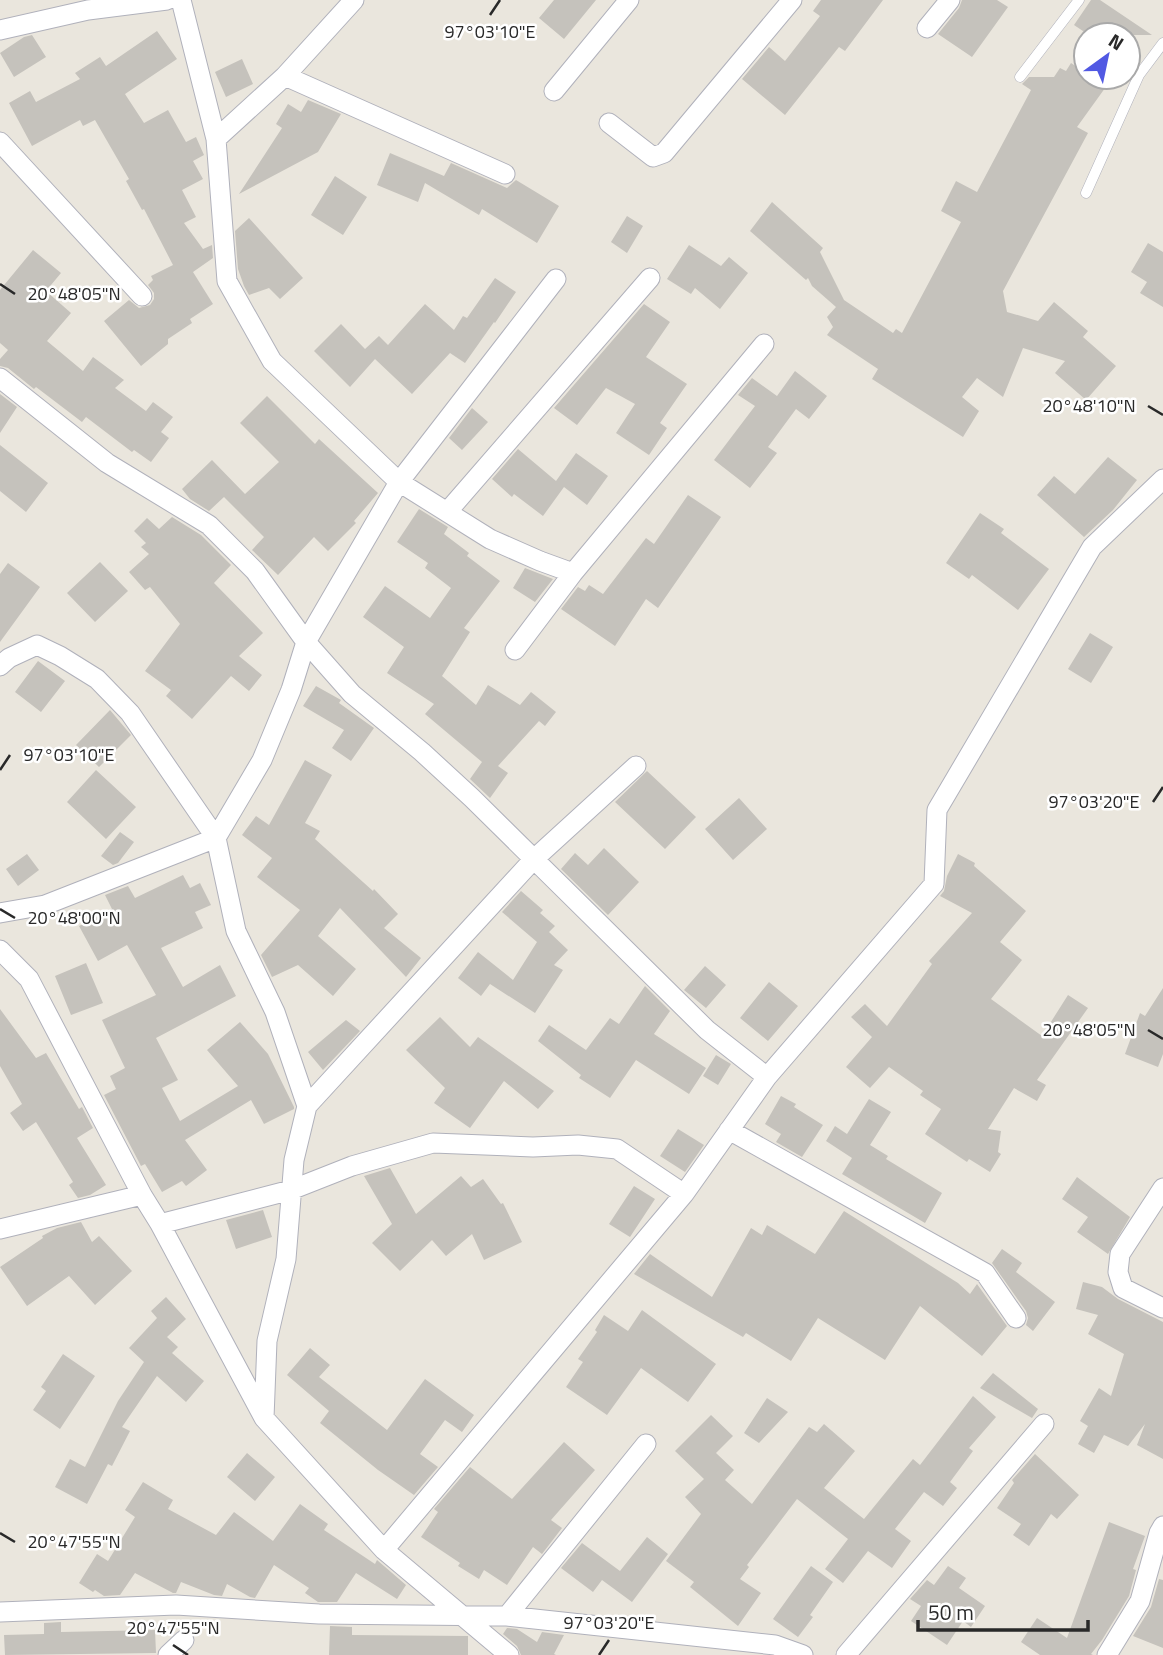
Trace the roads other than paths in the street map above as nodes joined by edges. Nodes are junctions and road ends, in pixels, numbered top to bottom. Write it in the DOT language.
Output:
graph roads {
  1 [pos="167,0"];
  2 [pos="181,0"];
  3 [pos="354,0"];
  4 [pos="629,0"];
  5 [pos="792,0"];
  6 [pos="950,0"];
  7 [pos="1079,0"];
  8 [pos="927,27"];
  9 [pos="0,30"];
  10 [pos="1163,43"];
  11 [pos="285,76"];
  12 [pos="1020,77"];
  13 [pos="554,91"];
  14 [pos="608,123"];
  15 [pos="216,139"];
  16 [pos="0,142"];
  17 [pos="505,174"];
  18 [pos="1086,194"];
  19 [pos="650,278"];
  20 [pos="556,279"];
  21 [pos="142,296"];
  22 [pos="764,344"];
  23 [pos="0,378"];
  24 [pos="1163,480"];
  25 [pos="399,482"];
  26 [pos="448,511"];
  27 [pos="573,573"];
  28 [pos="306,642"];
  29 [pos="516,650"];
  30 [pos="0,666"];
  31 [pos="636,766"];
  32 [pos="216,838"];
  33 [pos="533,860"];
  34 [pos="0,913"];
  35 [pos="0,950"];
  36 [pos="767,1077"];
  37 [pos="307,1106"];
  38 [pos="729,1130"];
  39 [pos="1163,1188"];
  40 [pos="291,1190"];
  41 [pos="684,1194"];
  42 [pos="142,1195"];
  43 [pos="160,1224"];
  44 [pos="0,1229"];
  45 [pos="1163,1308"];
  46 [pos="1016,1318"];
  47 [pos="264,1418"];
  48 [pos="1044,1424"];
  49 [pos="646,1444"];
  50 [pos="1163,1526"];
  51 [pos="384,1550"];
  52 [pos="0,1612"];
  53 [pos="462,1616"];
  54 [pos="507,1616"];
  55 [pos="184,1640"];
  56 [pos="168,1655"];
  57 [pos="509,1655"];
  58 [pos="803,1655"];
  59 [pos="846,1655"];
  60 [pos="1107,1655"];
  1 -- 9 [label="street"];
  2 -- 15 [label="street"];
  3 -- 11 [label="street"];
  4 -- 13 [label="street"];
  5 -- 14 [label="street"];
  6 -- 8 [label="street"];
  7 -- 12 [label="lane"];
  10 -- 18 [label="lane"];
  11 -- 15 [label="street"];
  11 -- 17 [label="street"];
  15 -- 25 [label="street"];
  16 -- 21 [label="street"];
  19 -- 26 [label="street"];
  20 -- 25 [label="street"];
  22 -- 27 [label="street"];
  23 -- 28 [label="street"];
  24 -- 36 [label="street"];
  25 -- 26 [label="street"];
  25 -- 28 [label="street"];
  26 -- 27 [label="street"];
  27 -- 29 [label="street"];
  28 -- 32 [label="street"];
  28 -- 33 [label="street"];
  30 -- 32 [label="street"];
  31 -- 33 [label="street"];
  32 -- 34 [label="street"];
  32 -- 37 [label="street"];
  33 -- 36 [label="street"];
  33 -- 37 [label="street"];
  35 -- 42 [label="street"];
  36 -- 38 [label="street"];
  37 -- 40 [label="street"];
  38 -- 41 [label="street"];
  38 -- 46 [label="street"];
  39 -- 45 [label="street"];
  40 -- 41 [label="street"];
  40 -- 43 [label="street"];
  40 -- 47 [label="street"];
  41 -- 51 [label="street"];
  42 -- 43 [label="street"];
  42 -- 44 [label="street"];
  43 -- 47 [label="street"];
  47 -- 51 [label="street"];
  48 -- 59 [label="street"];
  49 -- 54 [label="street"];
  50 -- 60 [label="street"];
  51 -- 53 [label="street"];
  52 -- 53 [label="street"];
  53 -- 54 [label="street"];
  53 -- 57 [label="street"];
  54 -- 58 [label="street"];
  55 -- 56 [label="street"];
}
